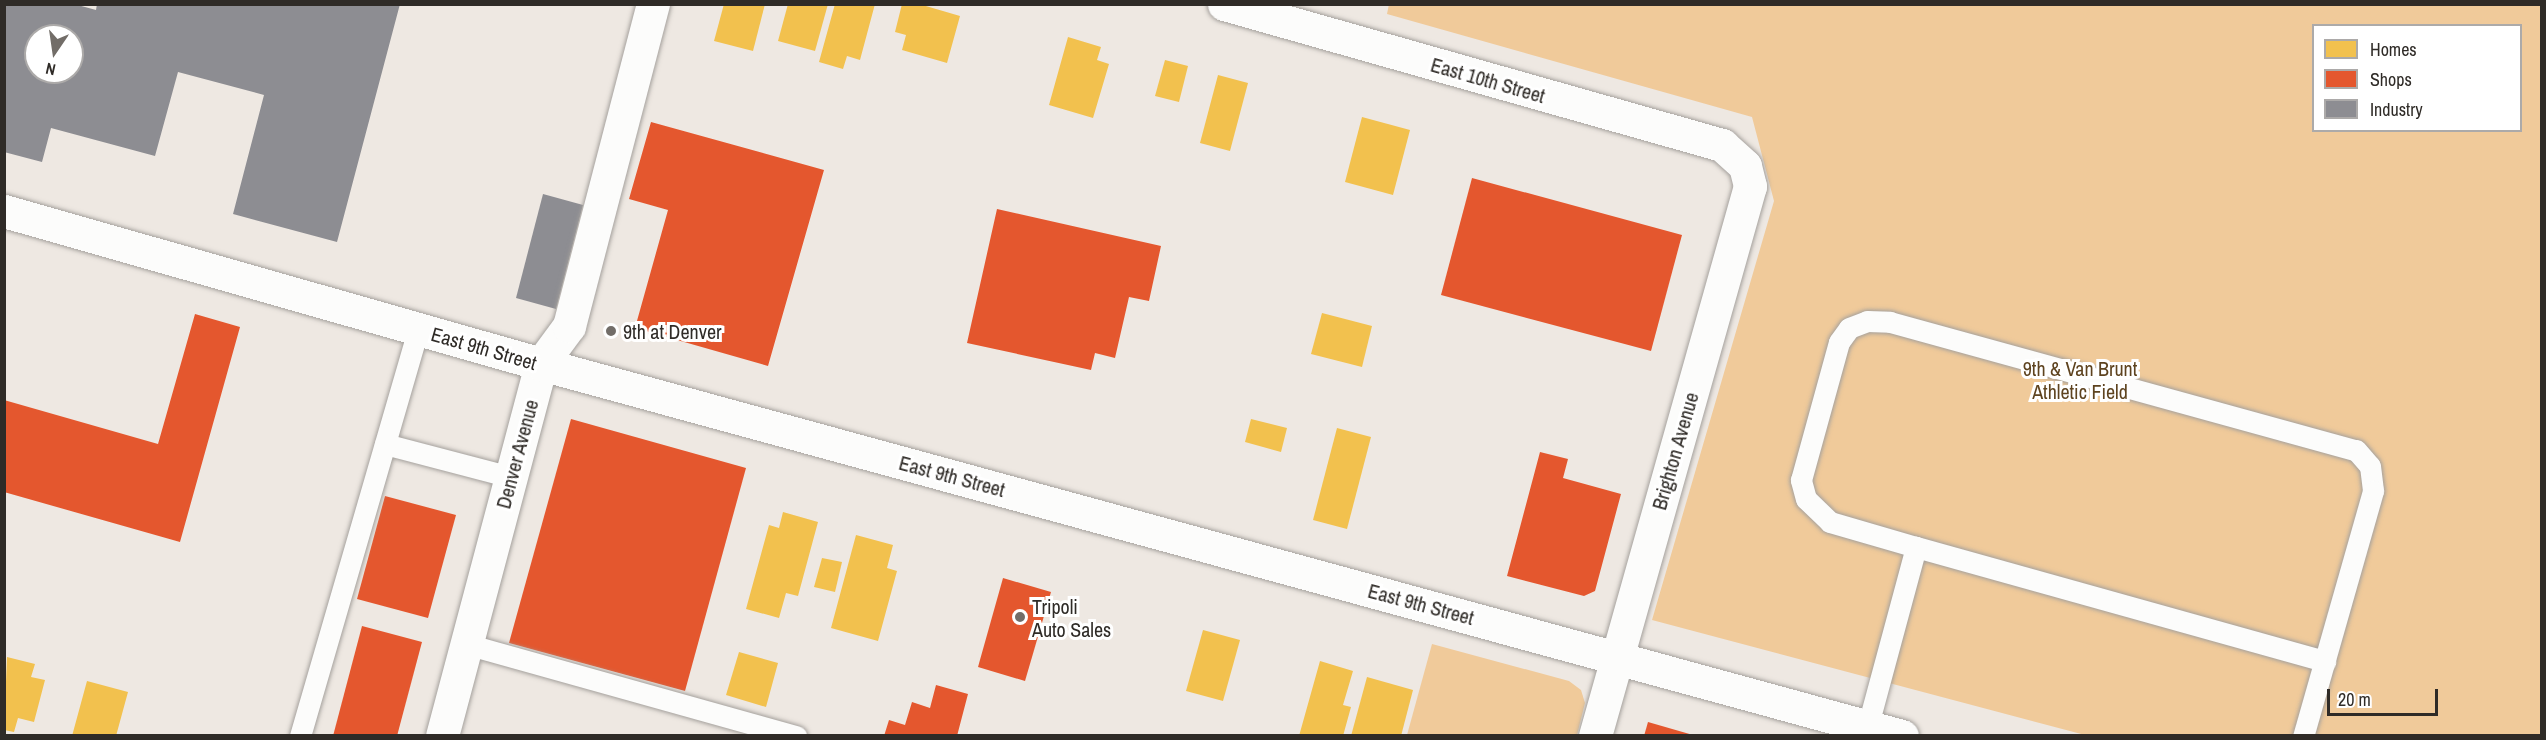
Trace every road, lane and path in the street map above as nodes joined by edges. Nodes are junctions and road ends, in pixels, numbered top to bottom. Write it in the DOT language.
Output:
graph roads {
  1 [pos="652,4"];
  2 [pos="1224,4"];
  3 [pos="1745,166"];
  4 [pos="4,211"];
  5 [pos="418,329"];
  6 [pos="541,364"];
  7 [pos="385,444"];
  8 [pos="511,477"];
  9 [pos="1916,547"];
  10 [pos="466,644"];
  11 [pos="1617,657"];
  12 [pos="2325,661"];
  13 [pos="1866,731"];
  14 [pos="300,735"];
  15 [pos="442,735"];
  16 [pos="796,735"];
  17 [pos="1595,735"];
  18 [pos="1902,735"];
  19 [pos="2304,735"];
  1 -- 6 [label="main road, Denver Avenue"];
  2 -- 3 [label="main road, East 10th Street"];
  3 -- 11 [label="main road, Brighton Avenue"];
  4 -- 5 [label="main road, East 9th Street"];
  5 -- 6 [label="main road, East 9th Street"];
  5 -- 7 [label="lane"];
  6 -- 8 [label="main road, Denver Avenue"];
  6 -- 11 [label="main road, East 9th Street"];
  7 -- 8 [label="lane"];
  7 -- 14 [label="lane"];
  8 -- 10 [label="main road, Denver Avenue"];
  9 -- 12 [label="lane"];
  9 -- 12 [label="lane"];
  9 -- 13 [label="lane"];
  10 -- 15 [label="main road, Denver Avenue"];
  10 -- 16 [label="lane"];
  11 -- 13 [label="main road, East 9th Street"];
  11 -- 17 [label="main road, Brighton Avenue"];
  12 -- 19 [label="lane"];
  13 -- 18 [label="main road, East 9th Street"];
}
